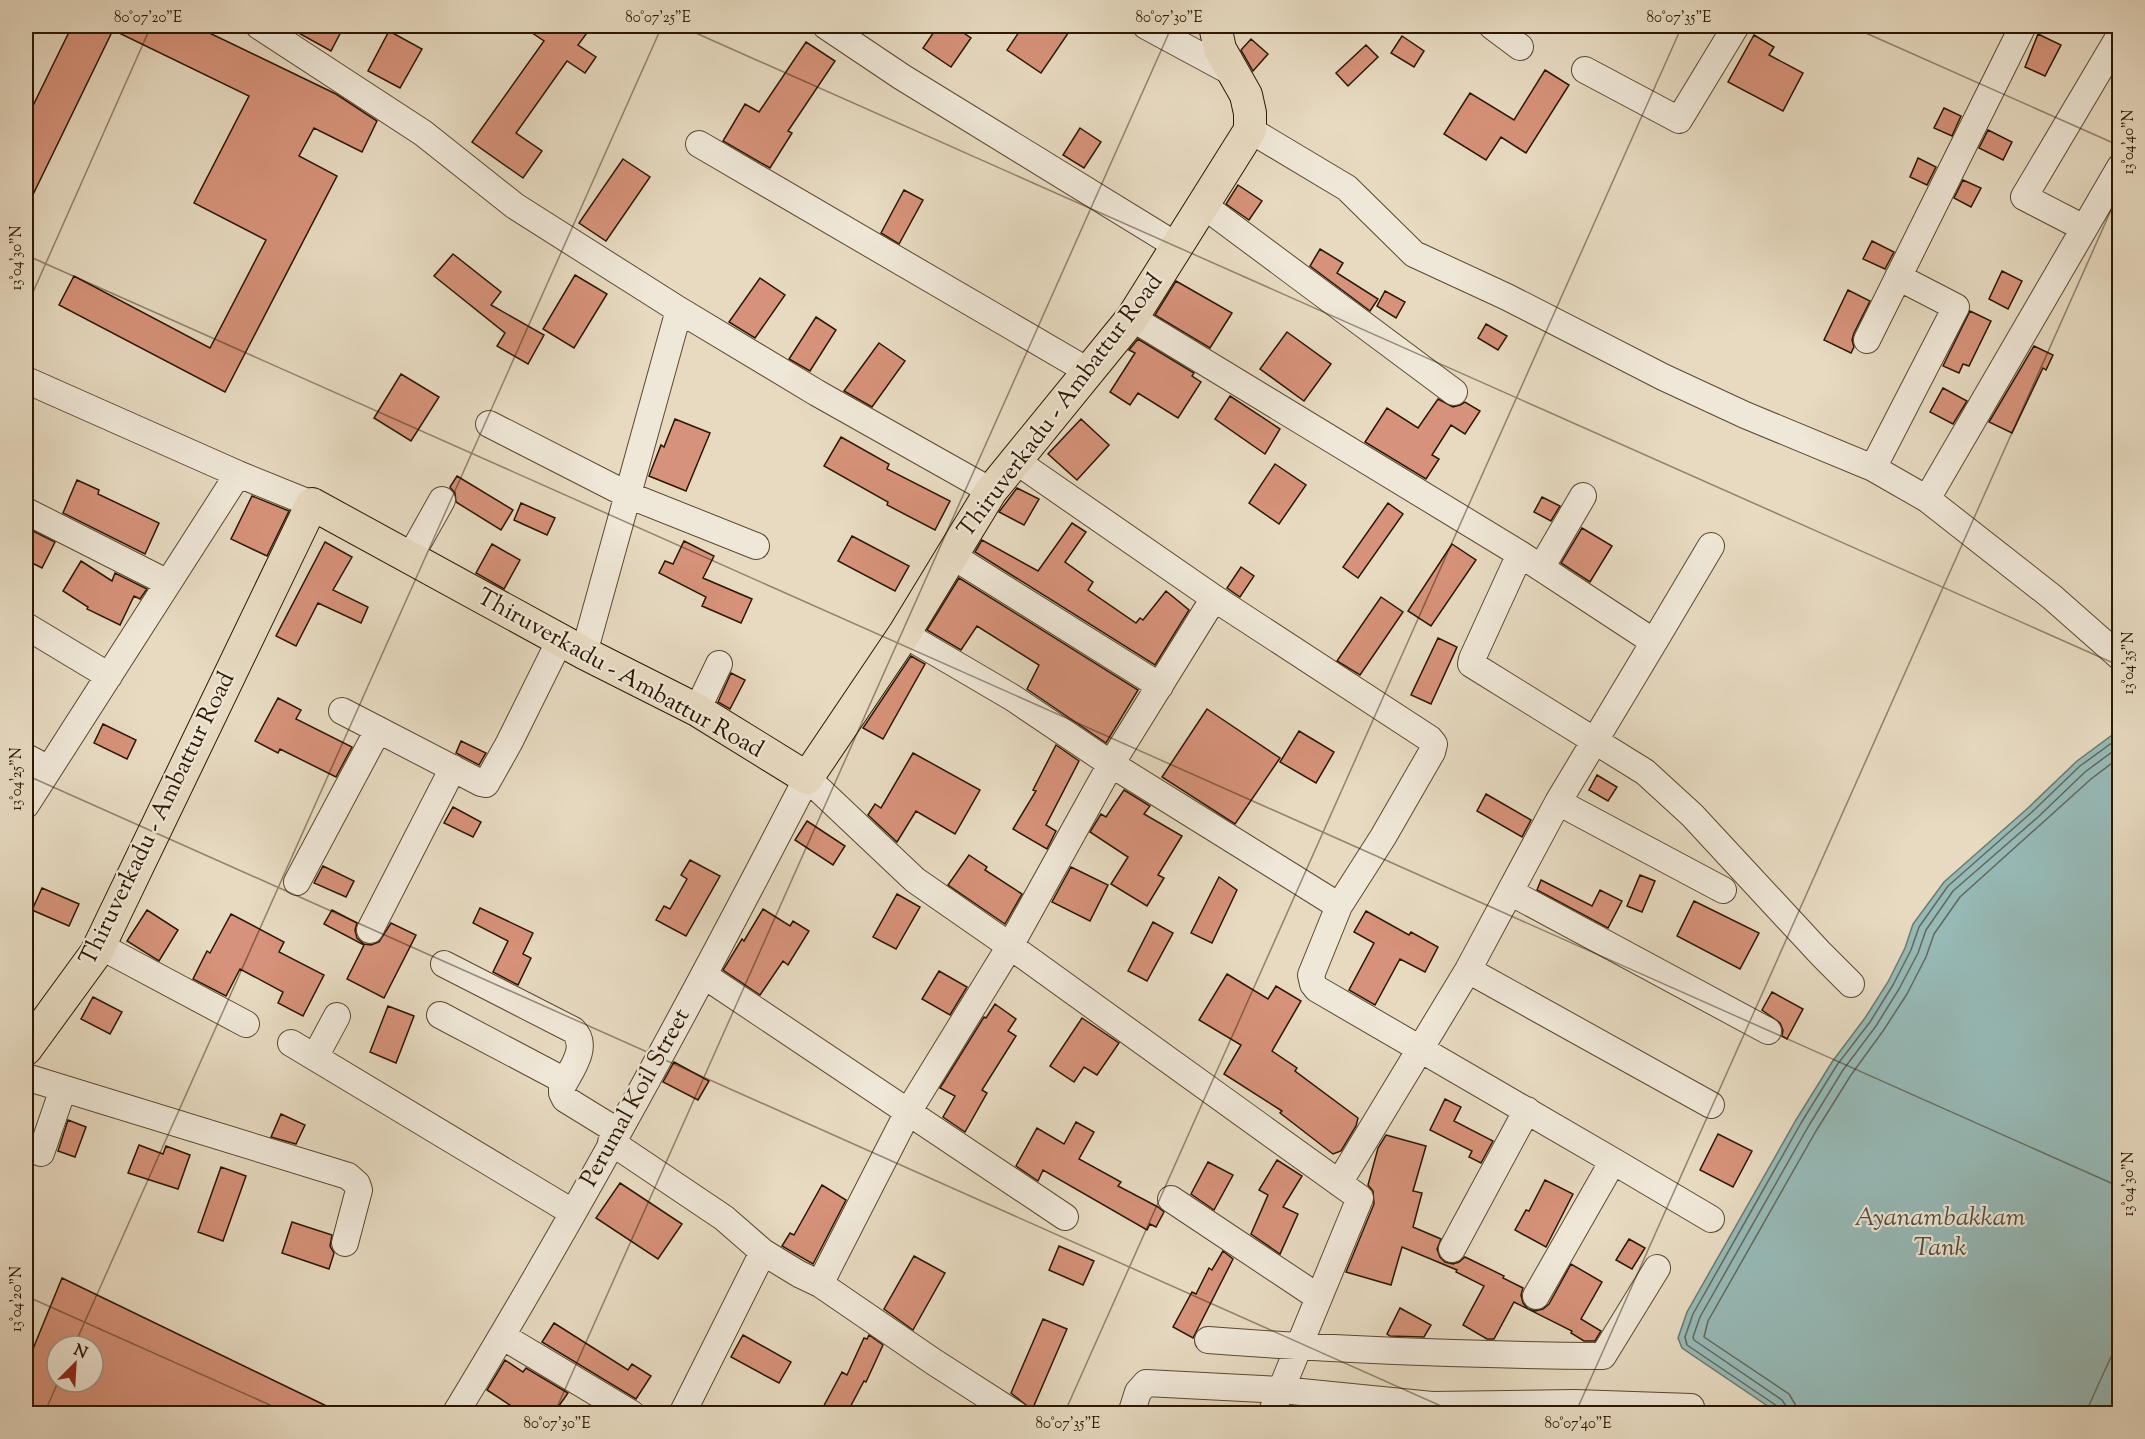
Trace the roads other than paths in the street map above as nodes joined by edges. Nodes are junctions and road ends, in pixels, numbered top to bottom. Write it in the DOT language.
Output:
graph roads {
  1 [pos="260,26"];
  2 [pos="826,26"];
  3 [pos="1146,26"];
  4 [pos="1215,26"];
  5 [pos="1492,26"];
  6 [pos="1736,26"];
  7 [pos="2023,26"];
  8 [pos="2120,35"];
  9 [pos="1520,47"];
  10 [pos="1585,70"];
  11 [pos="1235,74"];
  12 [pos="1250,130"];
  13 [pos="699,144"];
  14 [pos="2120,167"];
  15 [pos="1203,205"];
  16 [pos="2084,228"];
  17 [pos="1177,246"];
  18 [pos="1898,277"];
  19 [pos="679,310"];
  20 [pos="1132,318"];
  21 [pos="1867,340"];
  22 [pos="1088,371"];
  23 [pos="26,380"];
  24 [pos="1455,392"];
  25 [pos="489,424"];
  26 [pos="1016,460"];
  27 [pos="1873,468"];
  28 [pos="238,474"];
  29 [pos="991,491"];
  30 [pos="628,495"];
  31 [pos="1583,496"];
  32 [pos="1927,499"];
  33 [pos="442,500"];
  34 [pos="312,504"];
  35 [pos="28,512"];
  36 [pos="756,546"];
  37 [pos="1711,546"];
  38 [pos="951,555"];
  39 [pos="409,559"];
  40 [pos="1530,561"];
  41 [pos="168,583"];
  42 [pos="1214,598"];
  43 [pos="26,626"];
  44 [pos="904,634"];
  45 [pos="1654,642"];
  46 [pos="572,647"];
  47 [pos="2120,657"];
  48 [pos="719,664"];
  49 [pos="109,676"];
  50 [pos="1160,686"];
  51 [pos="698,710"];
  52 [pos="342,711"];
  53 [pos="378,730"];
  54 [pos="1596,741"];
  55 [pos="26,757"];
  56 [pos="1111,765"];
  57 [pos="49,768"];
  58 [pos="453,768"];
  59 [pos="807,778"];
  60 [pos="1558,802"];
  61 [pos="26,805"];
  62 [pos="297,882"];
  63 [pos="1723,890"];
  64 [pos="1510,892"];
  65 [pos="1339,906"];
  66 [pos="369,930"];
  67 [pos="100,946"];
  68 [pos="1010,946"];
  69 [pos="444,964"];
  70 [pos="1468,970"];
  71 [pos="705,976"];
  72 [pos="1851,984"];
  73 [pos="440,1015"];
  74 [pos="337,1016"];
  75 [pos="246,1024"];
  76 [pos="1768,1030"];
  77 [pos="291,1043"];
  78 [pos="26,1049"];
  79 [pos="1422,1049"];
  80 [pos="315,1057"];
  81 [pos="26,1077"];
  82 [pos="565,1081"];
  83 [pos="63,1089"];
  84 [pos="1711,1105"];
  85 [pos="1527,1110"];
  86 [pos="908,1112"];
  87 [pos="614,1137"];
  88 [pos="40,1153"];
  89 [pos="1613,1161"];
  90 [pos="1339,1183"];
  91 [pos="1171,1199"];
  92 [pos="572,1212"];
  93 [pos="1065,1217"];
  94 [pos="1711,1219"];
  95 [pos="345,1243"];
  96 [pos="1452,1250"];
  97 [pos="762,1251"];
  98 [pos="1657,1268"];
  99 [pos="820,1284"];
  100 [pos="1536,1296"];
  101 [pos="1318,1297"];
  102 [pos="502,1336"];
  103 [pos="1208,1340"];
  104 [pos="1298,1347"];
  105 [pos="1281,1390"];
  106 [pos="1691,1407"];
  107 [pos="1560,1408"];
  108 [pos="1458,1409"];
  109 [pos="455,1413"];
  110 [pos="632,1413"];
  111 [pos="682,1413"];
  112 [pos="1015,1413"];
  113 [pos="1131,1413"];
  114 [pos="1271,1413"];
  1 -- 19 [label="street"];
  2 -- 17 [label="street"];
  3 -- 11 [label="street"];
  4 -- 11 [label="main road"];
  5 -- 9 [label="street"];
  6 -- 10 [label="street"];
  7 -- 18 [label="street"];
  8 -- 16 [label="street"];
  11 -- 12 [label="main road"];
  12 -- 15 [label="main road, Thiruverkadu - Ambattur Road"];
  12 -- 27 [label="street"];
  13 -- 22 [label="street"];
  14 -- 16 [label="street"];
  15 -- 17 [label="main road, Thiruverkadu - Ambattur Road"];
  15 -- 24 [label="street"];
  16 -- 32 [label="street"];
  17 -- 20 [label="main road, Thiruverkadu - Ambattur Road"];
  18 -- 21 [label="street"];
  18 -- 27 [label="street"];
  19 -- 29 [label="street"];
  19 -- 30 [label="street"];
  20 -- 22 [label="main road, Thiruverkadu - Ambattur Road"];
  20 -- 40 [label="street"];
  22 -- 26 [label="main road, Thiruverkadu - Ambattur Road"];
  23 -- 28 [label="street"];
  25 -- 30 [label="street"];
  26 -- 29 [label="main road, Thiruverkadu - Ambattur Road"];
  26 -- 42 [label="street"];
  27 -- 32 [label="street"];
  28 -- 34 [label="street"];
  28 -- 41 [label="street"];
  29 -- 38 [label="main road, Thiruverkadu - Ambattur Road"];
  30 -- 36 [label="street"];
  30 -- 46 [label="street"];
  31 -- 40 [label="street"];
  32 -- 47 [label="street"];
  33 -- 39 [label="street"];
  34 -- 39 [label="main road, Thiruverkadu - Ambattur Road"];
  34 -- 67 [label="main road, Thiruverkadu - Ambattur Road"];
  35 -- 41 [label="street"];
  37 -- 45 [label="street"];
  38 -- 44 [label="main road, Thiruverkadu - Ambattur Road"];
  38 -- 50 [label="street"];
  39 -- 46 [label="main road, Thiruverkadu - Ambattur Road"];
  40 -- 45 [label="street"];
  40 -- 54 [label="street"];
  41 -- 49 [label="street"];
  42 -- 50 [label="street"];
  42 -- 65 [label="street"];
  43 -- 49 [label="street"];
  44 -- 56 [label="street"];
  44 -- 59 [label="main road, Thiruverkadu - Ambattur Road"];
  45 -- 54 [label="street"];
  46 -- 51 [label="main road, Thiruverkadu - Ambattur Road"];
  46 -- 58 [label="street"];
  48 -- 51 [label="street"];
  49 -- 57 [label="street"];
  50 -- 56 [label="street"];
  51 -- 59 [label="main road, Thiruverkadu - Ambattur Road"];
  52 -- 53 [label="street"];
  53 -- 58 [label="street"];
  53 -- 62 [label="street"];
  54 -- 60 [label="street"];
  54 -- 72 [label="street"];
  55 -- 57 [label="street"];
  56 -- 65 [label="street"];
  56 -- 68 [label="street"];
  57 -- 61 [label="street"];
  58 -- 66 [label="street"];
  59 -- 68 [label="street"];
  59 -- 71 [label="street, Perumal Koil Street"];
  60 -- 63 [label="street"];
  60 -- 64 [label="street"];
  64 -- 70 [label="street"];
  64 -- 76 [label="street"];
  65 -- 79 [label="street"];
  67 -- 75 [label="street"];
  67 -- 78 [label="main road, Thiruverkadu - Ambattur Road"];
  68 -- 86 [label="street"];
  68 -- 90 [label="street"];
  69 -- 82 [label="street"];
  70 -- 79 [label="street"];
  70 -- 84 [label="street"];
  71 -- 86 [label="street"];
  71 -- 87 [label="street, Perumal Koil Street"];
  73 -- 82 [label="street"];
  74 -- 80 [label="street"];
  77 -- 80 [label="street"];
  79 -- 85 [label="street"];
  79 -- 90 [label="street"];
  80 -- 92 [label="street"];
  81 -- 83 [label="street"];
  82 -- 87 [label="street"];
  83 -- 88 [label="street"];
  83 -- 95 [label="street"];
  85 -- 89 [label="street"];
  85 -- 96 [label="street"];
  86 -- 93 [label="street"];
  86 -- 99 [label="street"];
  87 -- 92 [label="street, Perumal Koil Street"];
  87 -- 97 [label="street"];
  89 -- 94 [label="street"];
  89 -- 100 [label="street"];
  90 -- 101 [label="street"];
  91 -- 101 [label="street"];
  92 -- 102 [label="street, Perumal Koil Street"];
  97 -- 99 [label="street"];
  97 -- 111 [label="street"];
  98 -- 104 [label="street"];
  99 -- 112 [label="street"];
  101 -- 104 [label="street"];
  102 -- 109 [label="street, Perumal Koil Street"];
  102 -- 110 [label="street"];
  103 -- 104 [label="street"];
  104 -- 105 [label="street"];
  105 -- 108 [label="street"];
  105 -- 113 [label="street"];
  105 -- 114 [label="street"];
  106 -- 107 [label="street"];
  107 -- 108 [label="street"];
}
